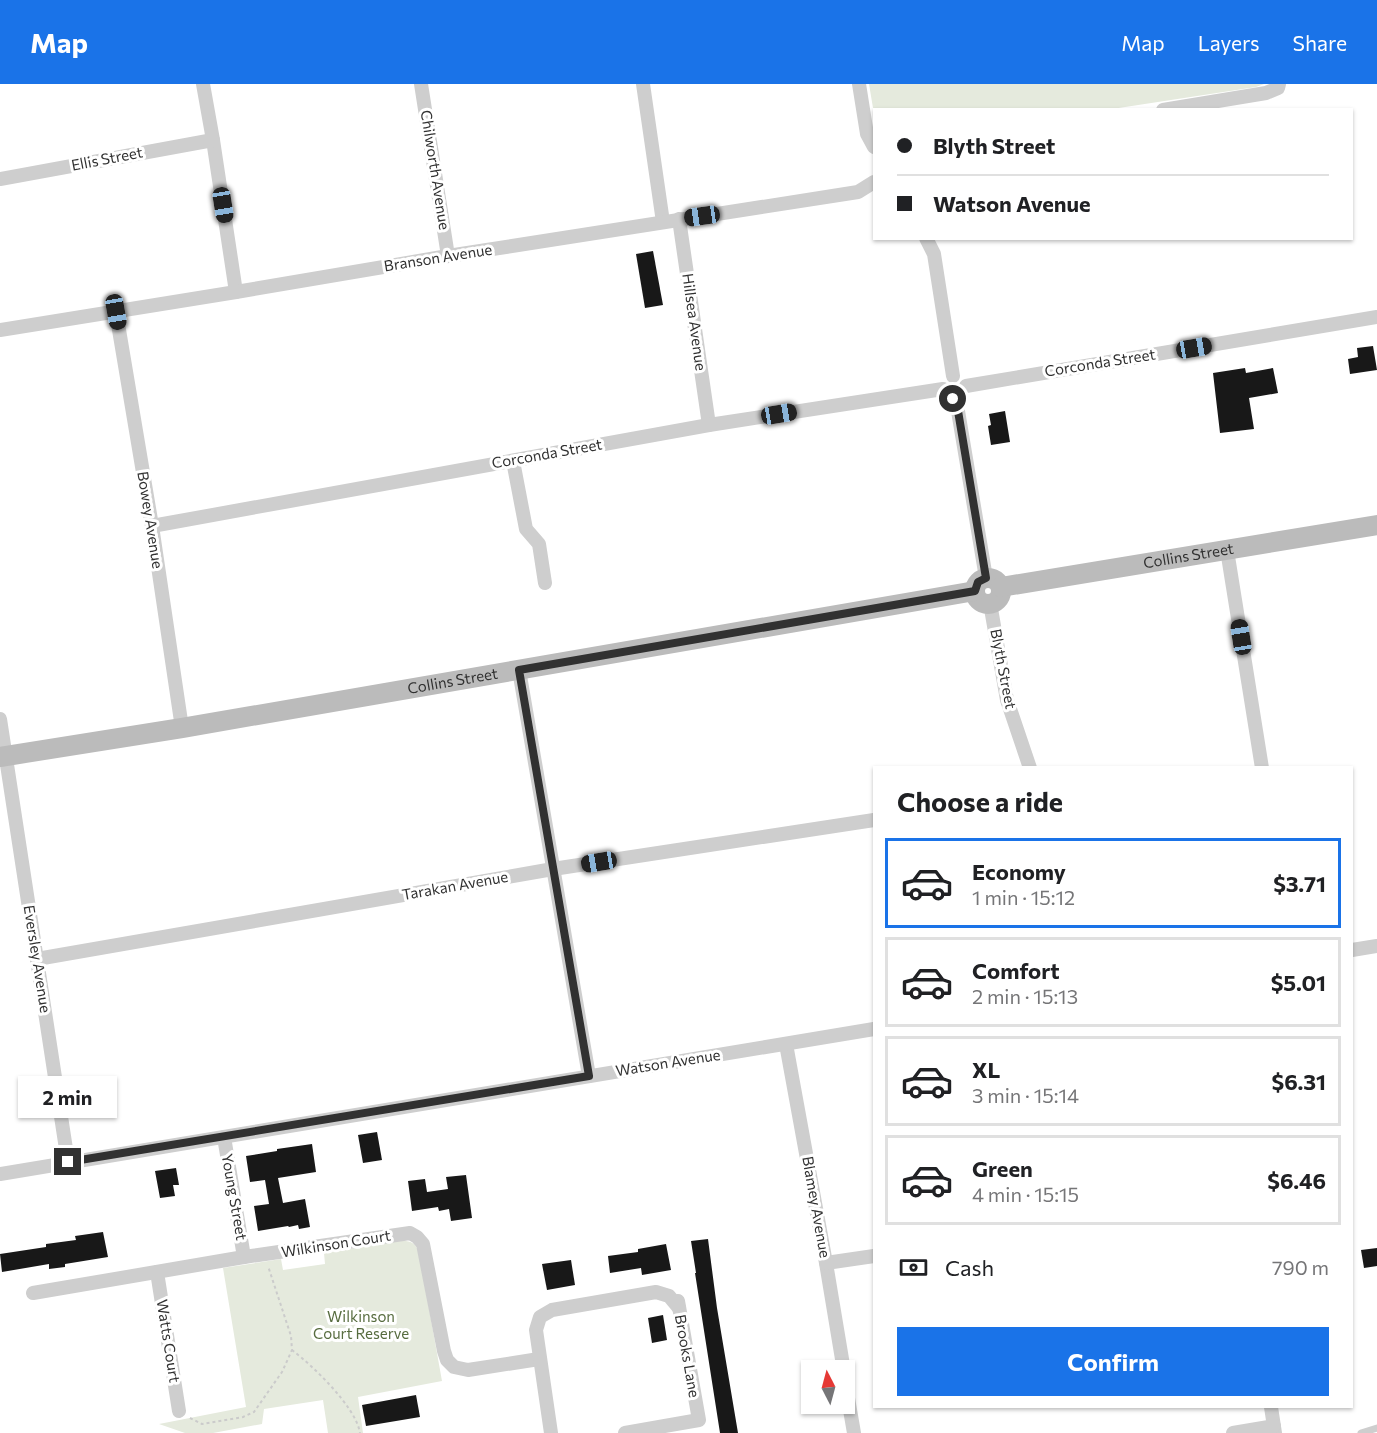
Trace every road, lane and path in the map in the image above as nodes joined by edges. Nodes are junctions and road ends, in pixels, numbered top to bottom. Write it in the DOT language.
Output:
graph roads {
  1 [pos="203,84"];
  2 [pos="422,84"];
  3 [pos="643,84"];
  4 [pos="859,84"];
  5 [pos="1279,84"];
  6 [pos="1175,108"];
  7 [pos="213,140"];
  8 [pos="873,145"];
  9 [pos="0,179"];
  10 [pos="873,183"];
  11 [pos="679,219"];
  12 [pos="663,222"];
  13 [pos="927,240"];
  14 [pos="448,256"];
  15 [pos="236,292"];
  16 [pos="116,312"];
  17 [pos="1377,317"];
  18 [pos="0,330"];
  19 [pos="953,376"];
  20 [pos="966,386"];
  21 [pos="943,389"];
  22 [pos="956,399"];
  23 [pos="709,425"];
  24 [pos="513,461"];
  25 [pos="1377,525"];
  26 [pos="152,526"];
  27 [pos="1227,550"];
  28 [pos="545,583"];
  29 [pos="988,590"];
  30 [pos="519,670"];
  31 [pos="0,718"];
  32 [pos="182,728"];
  33 [pos="3,756"];
  34 [pos="1029,766"];
  35 [pos="1262,766"];
  36 [pos="873,820"];
  37 [pos="553,869"];
  38 [pos="1377,946"];
  39 [pos="1353,950"];
  40 [pos="37,959"];
  41 [pos="873,1029"];
  42 [pos="786,1044"];
  43 [pos="589,1076"];
  44 [pos="224,1137"];
  45 [pos="68,1162"];
  46 [pos="0,1174"];
  47 [pos="264,1255"];
  48 [pos="873,1256"];
  49 [pos="244,1257"];
  50 [pos="826,1263"];
  51 [pos="157,1272"];
  52 [pos="676,1292"];
  53 [pos="33,1293"];
  54 [pos="679,1308"];
  55 [pos="292,1350"];
  56 [pos="539,1359"];
  57 [pos="842,1360"];
  58 [pos="1270,1408"];
  59 [pos="179,1411"];
  60 [pos="851,1414"];
  61 [pos="1377,1428"];
  62 [pos="1275,1430"];
  63 [pos="360,1433"];
  64 [pos="551,1433"];
  65 [pos="625,1433"];
  66 [pos="854,1433"];
  67 [pos="1233,1433"];
  68 [pos="1361,1433"];
  1 -- 7 [label="street"];
  2 -- 14 [label="street, Chilworth Avenue"];
  3 -- 12 [label="street"];
  4 -- 8 [label="street"];
  5 -- 6 [label="street"];
  7 -- 9 [label="street, Ellis Street"];
  7 -- 15 [label="street"];
  10 -- 11 [label="street, Branson Avenue"];
  11 -- 12 [label="street, Branson Avenue"];
  11 -- 23 [label="street, Hillsea Avenue"];
  12 -- 14 [label="street, Branson Avenue"];
  13 -- 19 [label="street"];
  14 -- 15 [label="street, Branson Avenue"];
  15 -- 16 [label="street, Branson Avenue"];
  16 -- 18 [label="street, Branson Avenue"];
  16 -- 26 [label="street, Bowey Avenue"];
  17 -- 20 [label="street, Corconda Street"];
  19 -- 20 [label="street"];
  19 -- 21 [label="street"];
  20 -- 22 [label="street"];
  21 -- 22 [label="street"];
  21 -- 23 [label="street, Corconda Street"];
  22 -- 29 [label="street, Blyth Street"];
  23 -- 24 [label="street, Corconda Street"];
  24 -- 26 [label="street, Corconda Street"];
  24 -- 28 [label="street"];
  25 -- 27 [label="street, Collins Street"];
  26 -- 32 [label="street, Bowey Avenue"];
  27 -- 29 [label="street, Collins Street"];
  27 -- 35 [label="street"];
  29 -- 30 [label="street, Collins Street"];
  29 -- 34 [label="street, Blyth Street"];
  30 -- 32 [label="street, Collins Street"];
  30 -- 37 [label="street"];
  31 -- 33 [label="street, Eversley Avenue"];
  32 -- 33 [label="street, Collins Street"];
  33 -- 40 [label="street, Eversley Avenue"];
  36 -- 37 [label="street, Tarakan Avenue"];
  37 -- 40 [label="street, Tarakan Avenue"];
  37 -- 43 [label="street"];
  38 -- 39 [label="street"];
  40 -- 45 [label="street, Eversley Avenue"];
  41 -- 42 [label="street, Watson Avenue"];
  42 -- 43 [label="street, Watson Avenue"];
  42 -- 50 [label="street, Blamey Avenue"];
  43 -- 44 [label="street, Watson Avenue"];
  44 -- 45 [label="street, Watson Avenue"];
  44 -- 49 [label="street, Young Street"];
  45 -- 46 [label="street, Watson Avenue"];
  47 -- 49 [label="street, Wilkinson Court"];
  47 -- 55 [label="path"];
  47 -- 56 [label="street, Wilkinson Court"];
  48 -- 50 [label="street"];
  49 -- 51 [label="street, Wilkinson Court"];
  50 -- 57 [label="street, Blamey Avenue"];
  51 -- 53 [label="street, Wilkinson Court"];
  51 -- 59 [label="street, Watts Court"];
  52 -- 54 [label="street, Brooks Lane"];
  54 -- 56 [label="street"];
  54 -- 65 [label="street, Brooks Lane"];
  55 -- 59 [label="path"];
  55 -- 63 [label="path"];
  56 -- 64 [label="street"];
  58 -- 62 [label="street"];
  60 -- 66 [label="street, Blamey Avenue"];
  61 -- 68 [label="lane"];
  62 -- 67 [label="street"];
}
